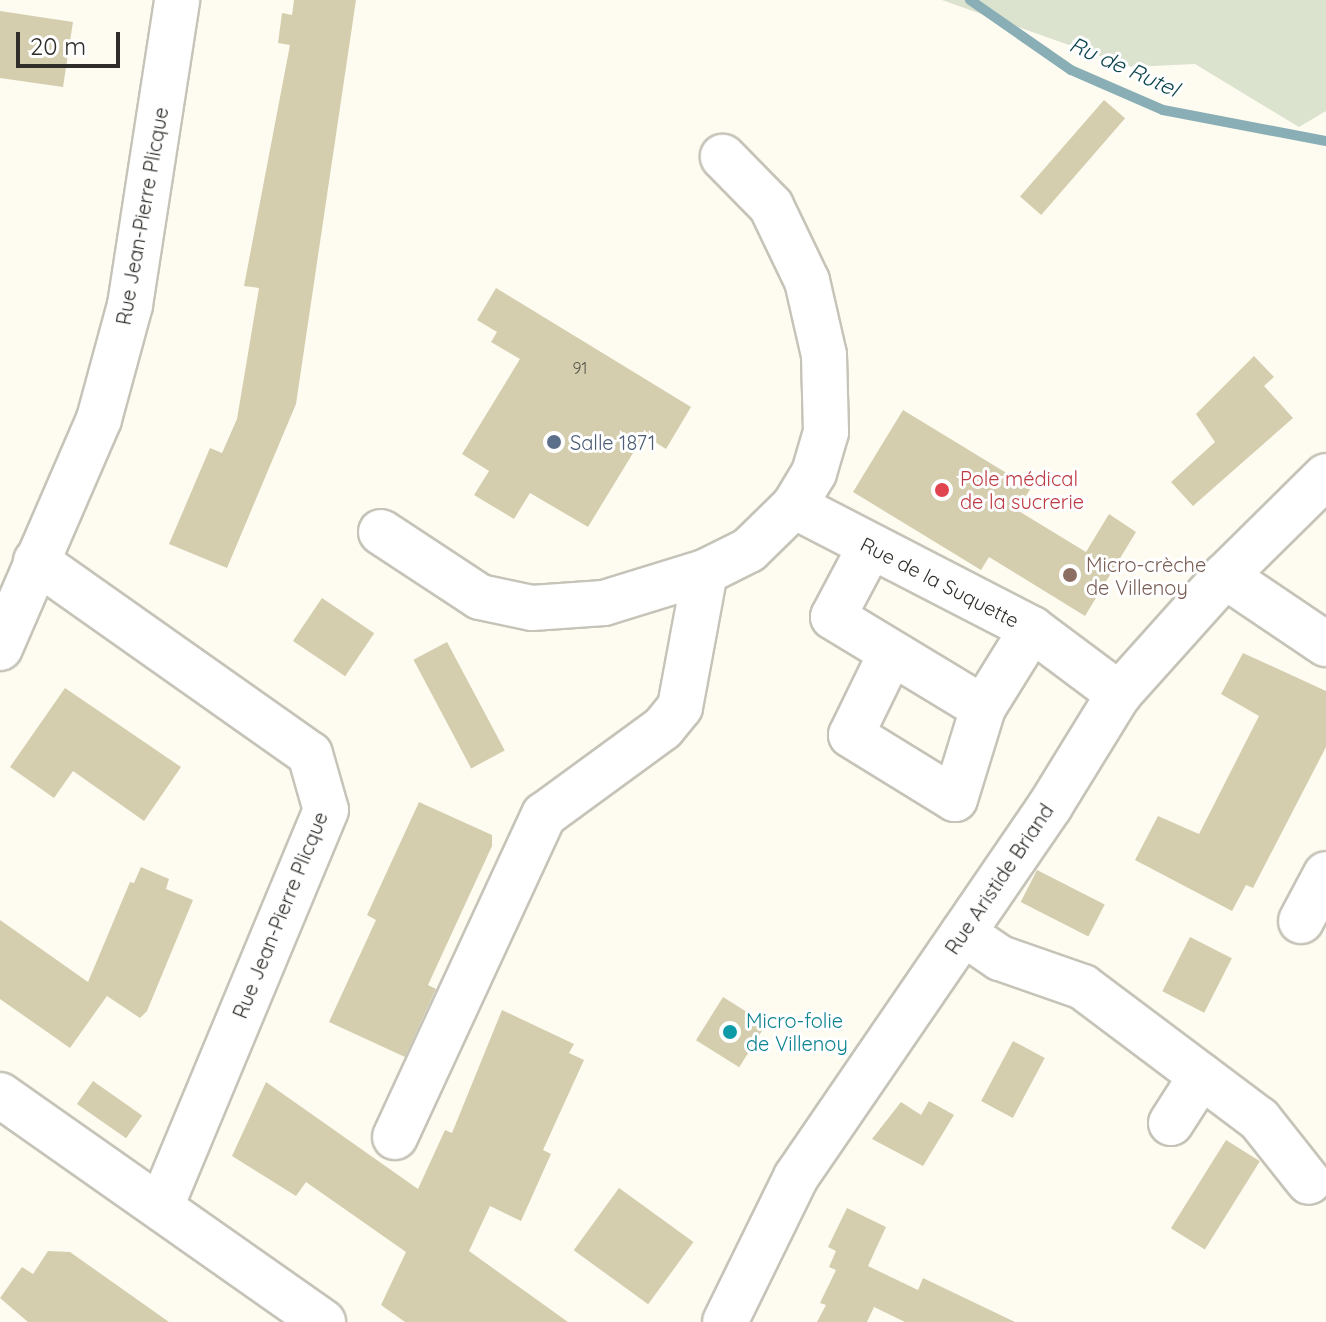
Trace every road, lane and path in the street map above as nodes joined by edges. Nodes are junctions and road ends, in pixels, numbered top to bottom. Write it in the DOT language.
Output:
graph roads {
  1 [pos="177,0"];
  2 [pos="723,157"];
  3 [pos="1326,476"];
  4 [pos="794,506"];
  5 [pos="381,532"];
  6 [pos="870,547"];
  7 [pos="36,561"];
  8 [pos="705,572"];
  9 [pos="1225,576"];
  10 [pos="1032,629"];
  11 [pos="1326,644"];
  12 [pos="0,648"];
  13 [pos="891,653"];
  14 [pos="1119,694"];
  15 [pos="983,708"];
  16 [pos="1326,874"];
  17 [pos="1301,921"];
  18 [pos="963,933"];
  19 [pos="1201,1076"];
  20 [pos="0,1095"];
  21 [pos="1171,1123"];
  22 [pos="395,1137"];
  23 [pos="1309,1182"];
  24 [pos="161,1207"];
  25 [pos="741,1317"];
  26 [pos="323,1322"];
  1 -- 7 [label="street, Rue Jean-Pierre Plicque"];
  2 -- 4 [label="street"];
  3 -- 9 [label="street, Rue Aristide Briand"];
  4 -- 6 [label="street, Rue de la Suquette"];
  4 -- 8 [label="street"];
  5 -- 8 [label="street"];
  6 -- 10 [label="street, Rue de la Suquette"];
  6 -- 13 [label="street"];
  7 -- 12 [label="street, Rue Jean-Pierre Plicque"];
  7 -- 24 [label="street, Rue Jean-Pierre Plicque"];
  8 -- 22 [label="street"];
  9 -- 11 [label="street"];
  9 -- 14 [label="street, Rue Aristide Briand"];
  10 -- 14 [label="street, Rue de la Suquette"];
  10 -- 15 [label="street"];
  13 -- 15 [label="street"];
  13 -- 15 [label="street"];
  14 -- 18 [label="street, Rue Aristide Briand"];
  16 -- 17 [label="street"];
  18 -- 19 [label="street"];
  18 -- 25 [label="street, Rue Aristide Briand"];
  19 -- 21 [label="street"];
  19 -- 23 [label="street"];
  20 -- 24 [label="street"];
  24 -- 26 [label="street"];
}
